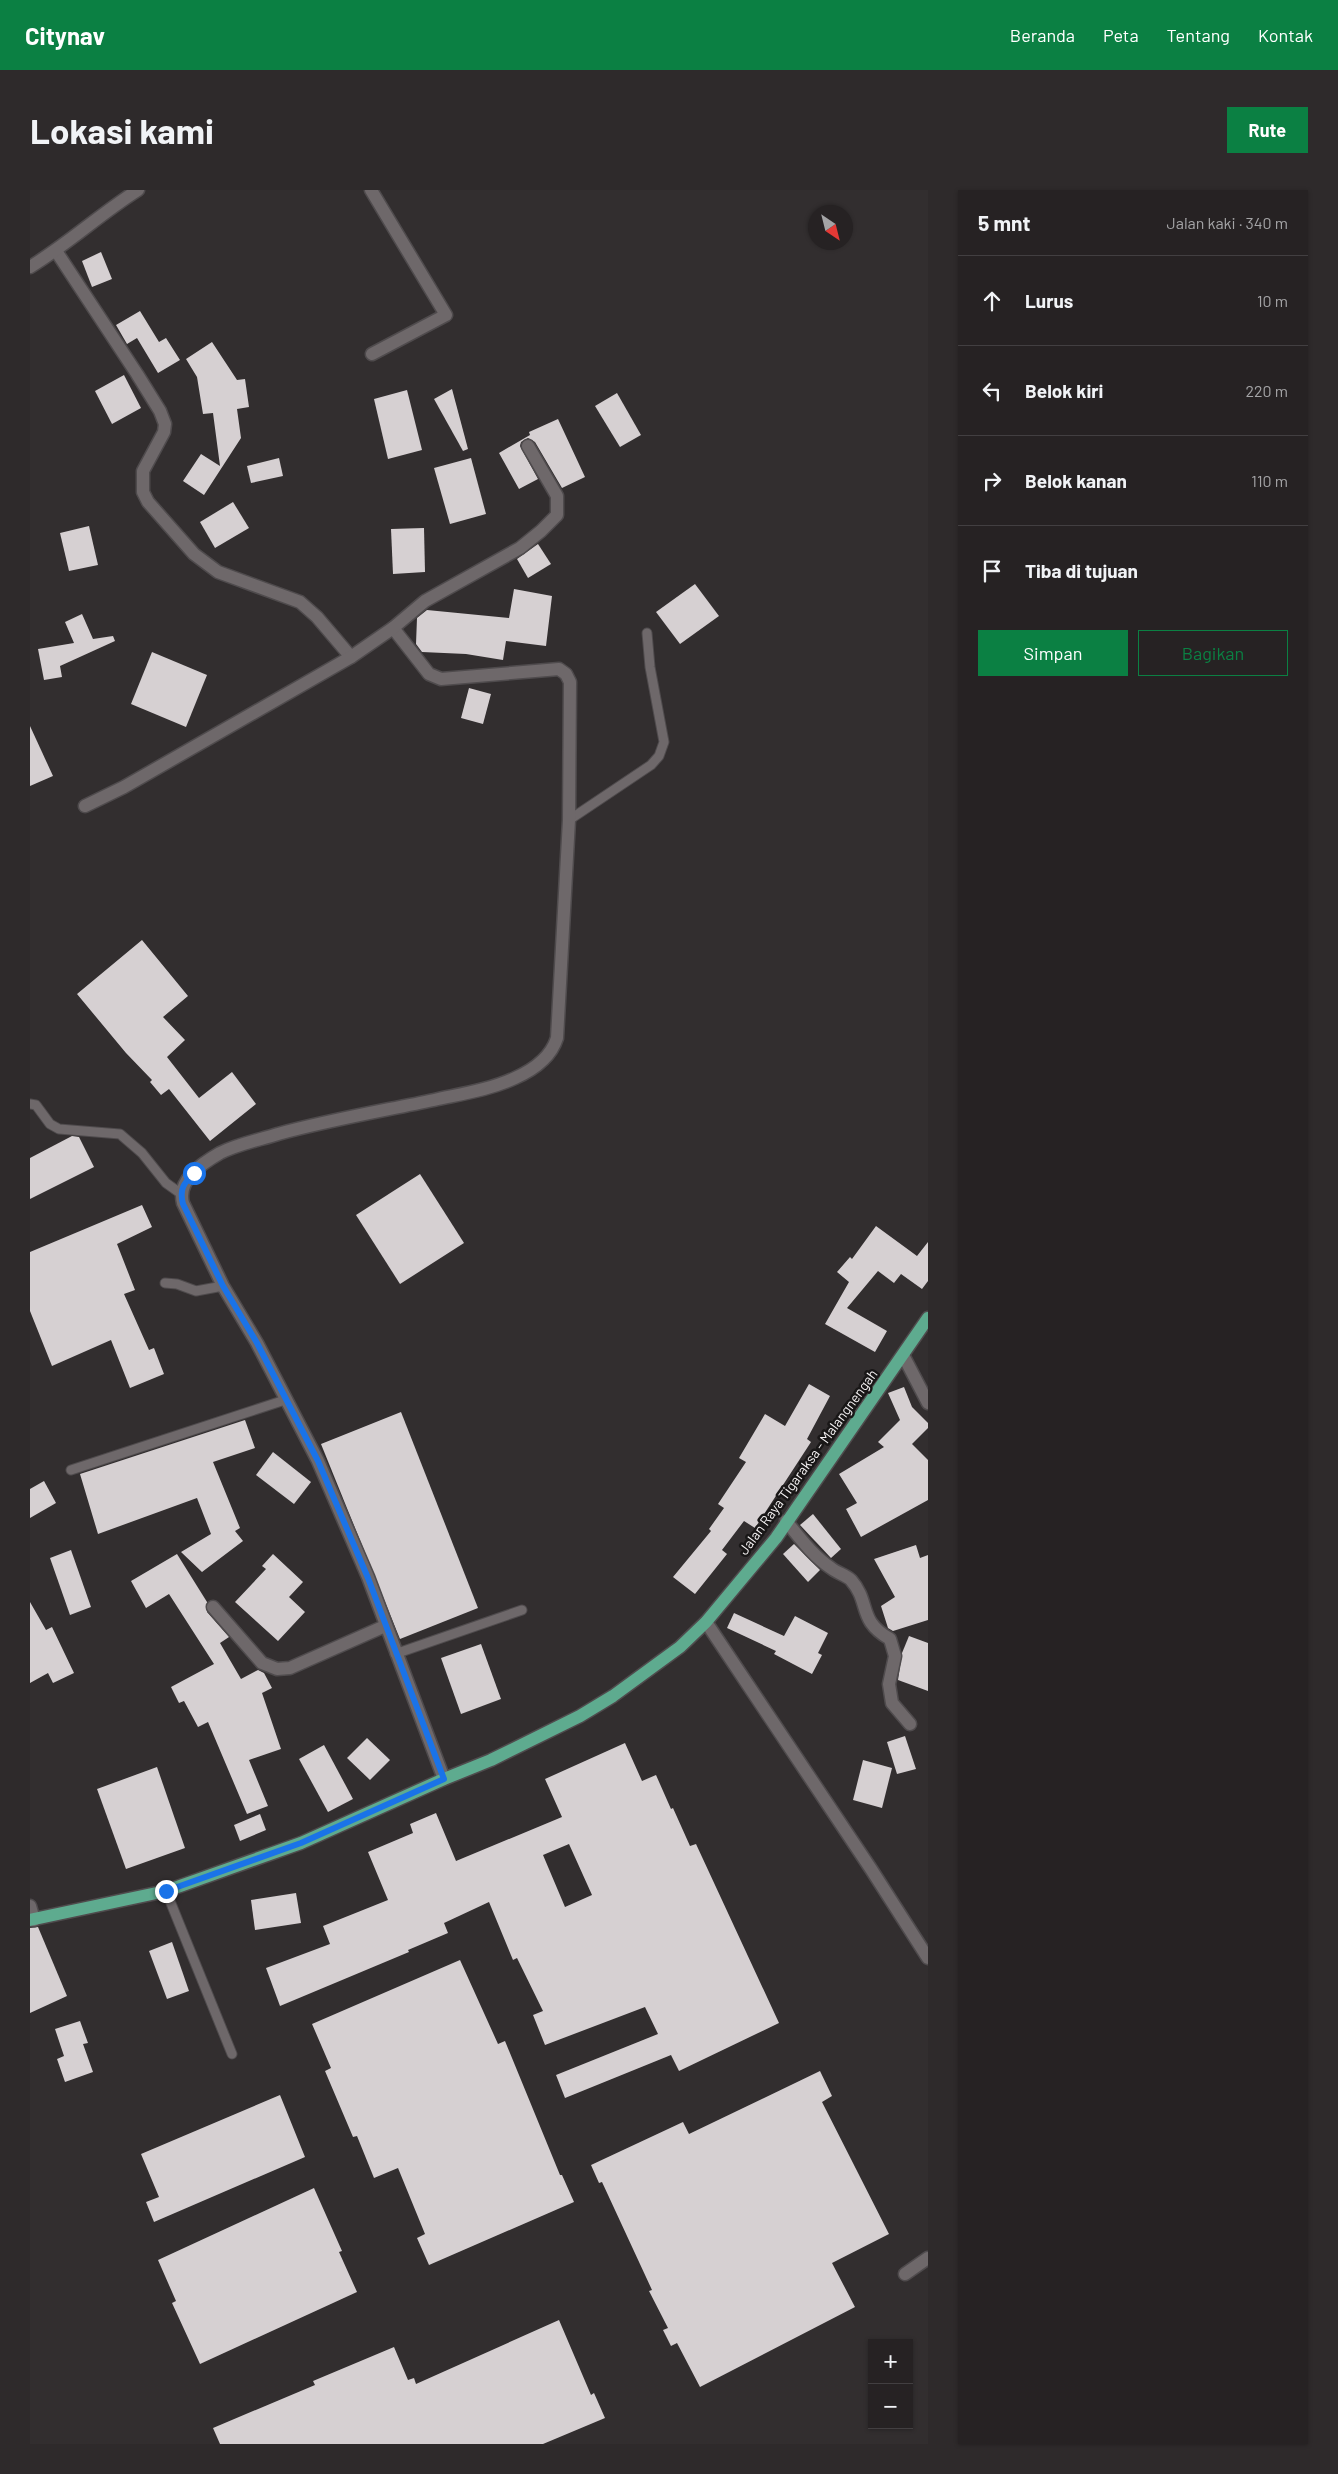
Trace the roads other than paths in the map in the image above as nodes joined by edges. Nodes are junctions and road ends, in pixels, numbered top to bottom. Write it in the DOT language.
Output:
graph roads {
  1 [pos="138,190"];
  2 [pos="371,190"];
  3 [pos="119,196"];
  4 [pos="56,251"];
  5 [pos="30,267"];
  6 [pos="372,354"];
  7 [pos="528,446"];
  8 [pos="393,628"];
  9 [pos="647,633"];
  10 [pos="351,657"];
  11 [pos="84,806"];
  12 [pos="569,820"];
  13 [pos="30,1104"];
  14 [pos="180,1193"];
  15 [pos="165,1283"];
  16 [pos="223,1286"];
  17 [pos="928,1318"];
  18 [pos="903,1355"];
  19 [pos="285,1400"];
  20 [pos="928,1403"];
  21 [pos="71,1470"];
  22 [pos="786,1521"];
  23 [pos="213,1607"];
  24 [pos="522,1610"];
  25 [pos="706,1622"];
  26 [pos="385,1626"];
  27 [pos="395,1654"];
  28 [pos="910,1724"];
  29 [pos="444,1779"];
  30 [pos="166,1891"];
  31 [pos="30,1906"];
  32 [pos="32,1920"];
  33 [pos="928,1958"];
  34 [pos="232,2054"];
  35 [pos="928,2258"];
  36 [pos="905,2274"];
  1 -- 3 [label="street"];
  2 -- 6 [label="street"];
  3 -- 4 [label="street"];
  4 -- 5 [label="street"];
  4 -- 10 [label="street"];
  7 -- 8 [label="street"];
  8 -- 10 [label="street"];
  8 -- 12 [label="street"];
  9 -- 12 [label="lane"];
  10 -- 11 [label="street"];
  12 -- 14 [label="street"];
  13 -- 14 [label="lane"];
  14 -- 16 [label="street"];
  15 -- 16 [label="lane"];
  16 -- 19 [label="street"];
  17 -- 18 [label="main road, Jalan Raya Tigaraksa - Malangnengah"];
  18 -- 20 [label="street"];
  18 -- 22 [label="main road, Jalan Raya Tigaraksa - Malangnengah"];
  19 -- 21 [label="lane"];
  19 -- 26 [label="street"];
  22 -- 25 [label="main road, Jalan Raya Tigaraksa - Malangnengah"];
  22 -- 28 [label="street"];
  23 -- 26 [label="street"];
  24 -- 27 [label="lane"];
  25 -- 29 [label="main road, Jalan Raya Tigaraksa - Malangnengah"];
  25 -- 33 [label="street"];
  26 -- 27 [label="street"];
  27 -- 29 [label="street"];
  29 -- 30 [label="main road, Jalan Raya Tigaraksa - Malangnengah"];
  30 -- 32 [label="main road, Jalan Raya Tigaraksa - Malangnengah"];
  30 -- 34 [label="lane"];
  31 -- 32 [label="street"];
  35 -- 36 [label="street"];
}
